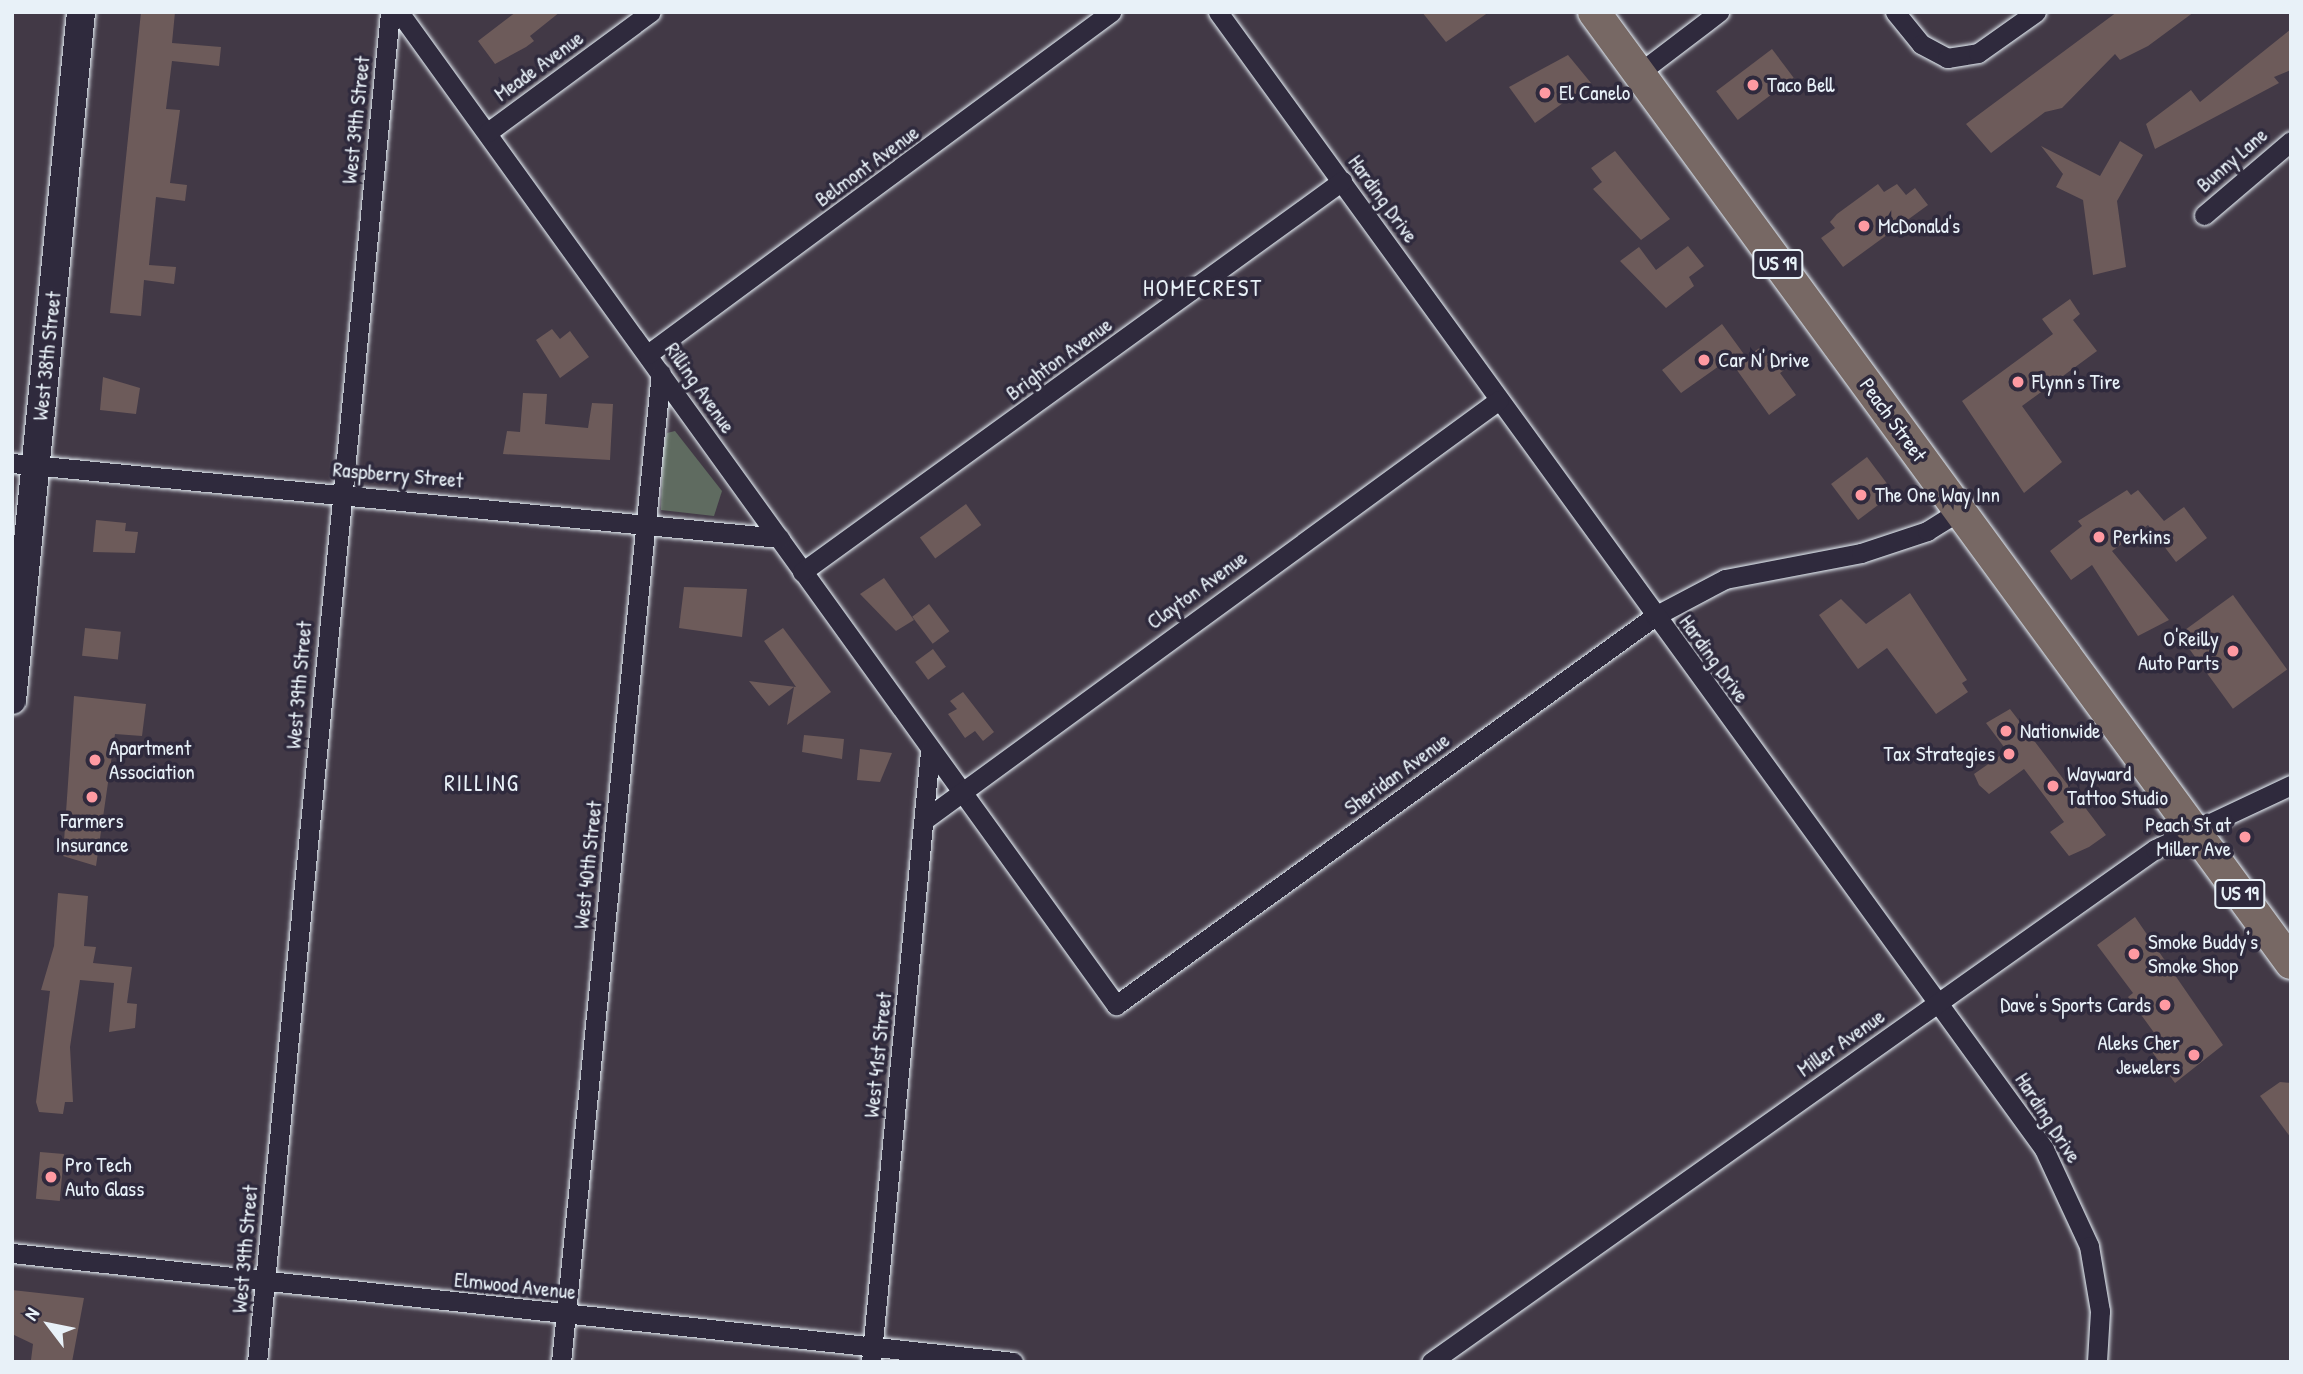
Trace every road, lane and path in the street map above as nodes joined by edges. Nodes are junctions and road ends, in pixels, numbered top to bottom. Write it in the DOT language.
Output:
graph roads {
  1 [pos="81,12"];
  2 [pos="390,12"];
  3 [pos="399,12"];
  4 [pos="651,12"];
  5 [pos="1111,12"];
  6 [pos="1218,12"];
  7 [pos="1594,12"];
  8 [pos="1720,12"];
  9 [pos="1895,12"];
  10 [pos="2036,12"];
  11 [pos="1639,72"];
  12 [pos="488,132"];
  13 [pos="2291,141"];
  14 [pos="1342,181"];
  15 [pos="2204,215"];
  16 [pos="648,354"];
  17 [pos="661,373"];
  18 [pos="1499,400"];
  19 [pos="24,464"];
  20 [pos="340,493"];
  21 [pos="1959,511"];
  22 [pos="646,524"];
  23 [pos="779,538"];
  24 [pos="802,572"];
  25 [pos="1655,616"];
  26 [pos="12,699"];
  27 [pos="930,752"];
  28 [pos="2291,785"];
  29 [pos="960,793"];
  30 [pos="924,820"];
  31 [pos="2195,833"];
  32 [pos="2291,963"];
  33 [pos="1938,1002"];
  34 [pos="12,1253"];
  35 [pos="265,1281"];
  36 [pos="566,1314"];
  37 [pos="872,1353"];
  38 [pos="257,1362"];
  39 [pos="561,1362"];
  40 [pos="1013,1362"];
  41 [pos="1431,1362"];
  42 [pos="2097,1362"];
  1 -- 19 [label="main road, West 38th Street"];
  2 -- 20 [label="street, West 39th Street"];
  3 -- 12 [label="street, Rilling Avenue"];
  4 -- 12 [label="street, Meade Avenue"];
  5 -- 16 [label="street, Belmont Avenue"];
  6 -- 14 [label="street, Harding Drive"];
  7 -- 11 [label="main road, Peach Street / US 19"];
  8 -- 11 [label="street"];
  9 -- 10 [label="street"];
  11 -- 21 [label="main road, Peach Street / US 19"];
  12 -- 16 [label="street, Rilling Avenue"];
  13 -- 15 [label="street, Bunny Lane"];
  14 -- 18 [label="street, Harding Drive"];
  14 -- 24 [label="street, Brighton Avenue"];
  16 -- 17 [label="street, Rilling Avenue"];
  17 -- 22 [label="street, West 40th Street"];
  17 -- 23 [label="street, Rilling Avenue"];
  18 -- 25 [label="street, Harding Drive"];
  18 -- 29 [label="street, Clayton Avenue"];
  19 -- 20 [label="street, Raspberry Street"];
  19 -- 26 [label="main road, West 38th Street"];
  20 -- 22 [label="street, Raspberry Street"];
  20 -- 35 [label="street, West 39th Street"];
  21 -- 25 [label="street, Sheridan Avenue"];
  21 -- 31 [label="main road, Peach Street / US 19"];
  22 -- 23 [label="street, Raspberry Street"];
  22 -- 36 [label="street, West 40th Street"];
  23 -- 24 [label="street, Rilling Avenue"];
  24 -- 27 [label="street, Rilling Avenue"];
  25 -- 29 [label="street, Sheridan Avenue"];
  25 -- 33 [label="street, Harding Drive"];
  27 -- 29 [label="street, Rilling Avenue"];
  27 -- 30 [label="street, West 41st Street"];
  28 -- 31 [label="street, Miller Avenue"];
  29 -- 30 [label="street, Clayton Avenue"];
  30 -- 37 [label="street, West 41st Street"];
  31 -- 32 [label="main road, Peach Street / US 19"];
  31 -- 33 [label="street, Miller Avenue"];
  33 -- 41 [label="street, Miller Avenue"];
  33 -- 42 [label="street, Harding Drive"];
  34 -- 35 [label="street, Elmwood Avenue"];
  35 -- 36 [label="street, Elmwood Avenue"];
  35 -- 38 [label="street, West 39th Street"];
  36 -- 37 [label="street, Elmwood Avenue"];
  36 -- 39 [label="street, West 40th Street"];
  37 -- 40 [label="street, Elmwood Avenue"];
}
